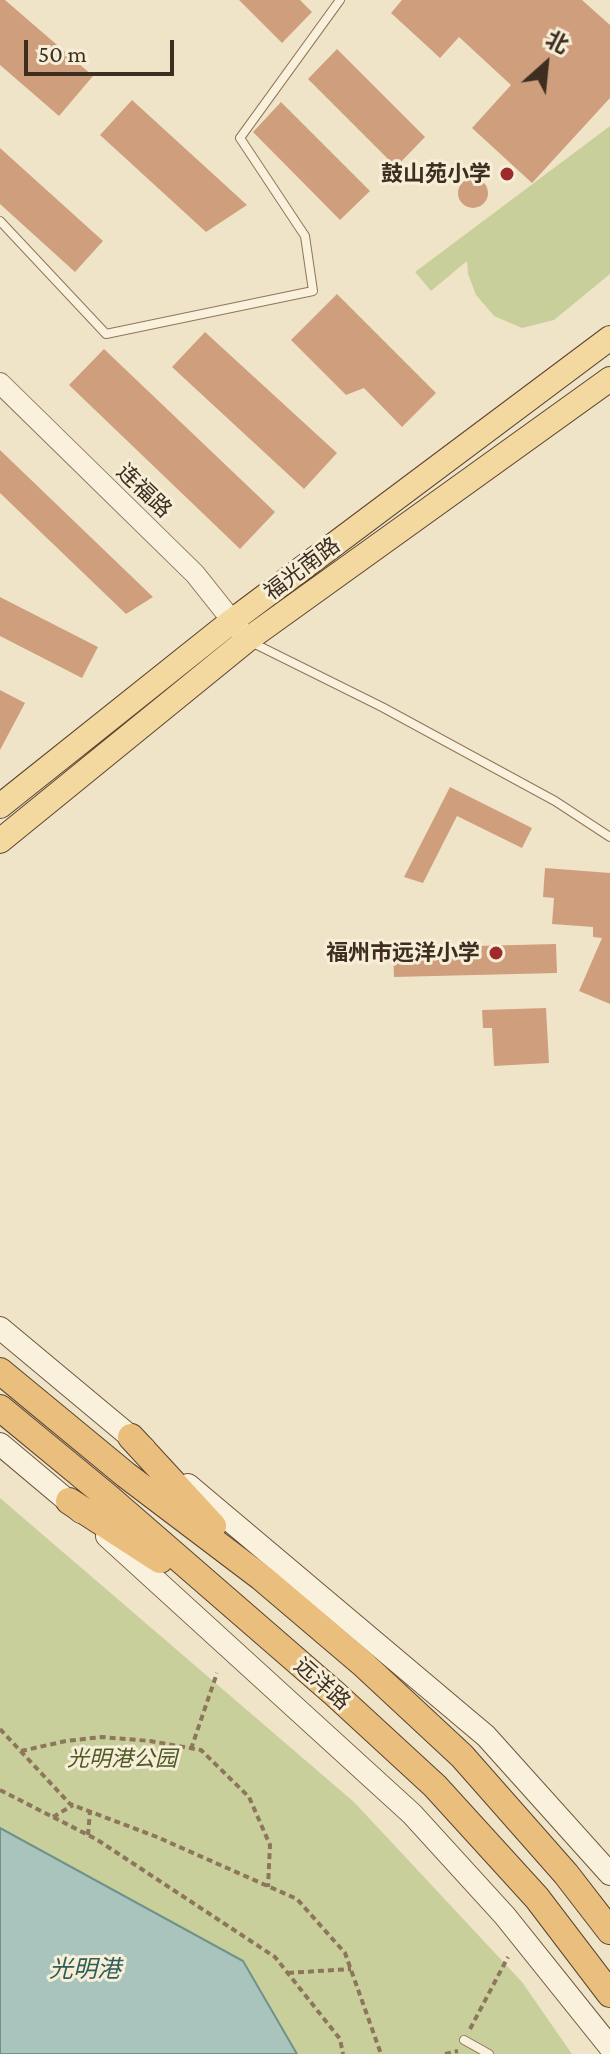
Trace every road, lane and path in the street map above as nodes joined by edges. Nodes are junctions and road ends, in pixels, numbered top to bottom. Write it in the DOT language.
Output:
graph roads {
  1 [pos="340,0"];
  2 [pos="0,221"];
  3 [pos="610,338"];
  4 [pos="610,379"];
  5 [pos="0,383"];
  6 [pos="240,630"];
  7 [pos="0,806"];
  8 [pos="610,837"];
  9 [pos="0,841"];
  10 [pos="0,1328"];
  11 [pos="0,1371"];
  12 [pos="0,1408"];
  13 [pos="131,1437"];
  14 [pos="0,1444"];
  15 [pos="69,1501"];
  16 [pos="262,1578"];
  17 [pos="237,1610"];
  18 [pos="217,1673"];
  19 [pos="0,1729"];
  20 [pos="191,1749"];
  21 [pos="21,1751"];
  22 [pos="0,1790"];
  23 [pos="73,1805"];
  24 [pos="90,1811"];
  25 [pos="53,1817"];
  26 [pos="88,1835"];
  27 [pos="610,1874"];
  28 [pos="268,1887"];
  29 [pos="610,1931"];
  30 [pos="508,1957"];
  31 [pos="351,1969"];
  32 [pos="288,1973"];
  33 [pos="610,1994"];
  34 [pos="464,2040"];
  35 [pos="610,2047"];
  36 [pos="343,2054"];
  37 [pos="381,2054"];
  38 [pos="445,2054"];
  39 [pos="489,2054"];
  1 -- 2 [label="lane"];
  3 -- 6 [label="main road, 福光南路"];
  4 -- 6 [label="main road, 福光南路"];
  5 -- 6 [label="street, 连福路"];
  6 -- 7 [label="main road, 福光南路"];
  6 -- 8 [label="lane"];
  6 -- 9 [label="main road, 福光南路"];
  10 -- 13 [label="main road"];
  11 -- 16 [label="highway, 远洋路"];
  12 -- 17 [label="highway, 远洋路"];
  13 -- 16 [label="highway"];
  13 -- 27 [label="main road"];
  14 -- 15 [label="main road"];
  15 -- 17 [label="highway"];
  15 -- 35 [label="main road"];
  16 -- 29 [label="highway, 远洋路"];
  17 -- 33 [label="highway, 远洋路"];
  18 -- 20 [label="path"];
  19 -- 21 [label="path"];
  20 -- 21 [label="path"];
  20 -- 28 [label="path"];
  21 -- 23 [label="path"];
  22 -- 25 [label="path"];
  23 -- 24 [label="path"];
  23 -- 25 [label="path"];
  24 -- 26 [label="path"];
  24 -- 28 [label="path"];
  25 -- 26 [label="path"];
  26 -- 32 [label="path"];
  28 -- 31 [label="path"];
  30 -- 34 [label="path"];
  31 -- 32 [label="path"];
  31 -- 37 [label="path"];
  32 -- 36 [label="path"];
  34 -- 38 [label="path"];
  34 -- 39 [label="lane"];
}
